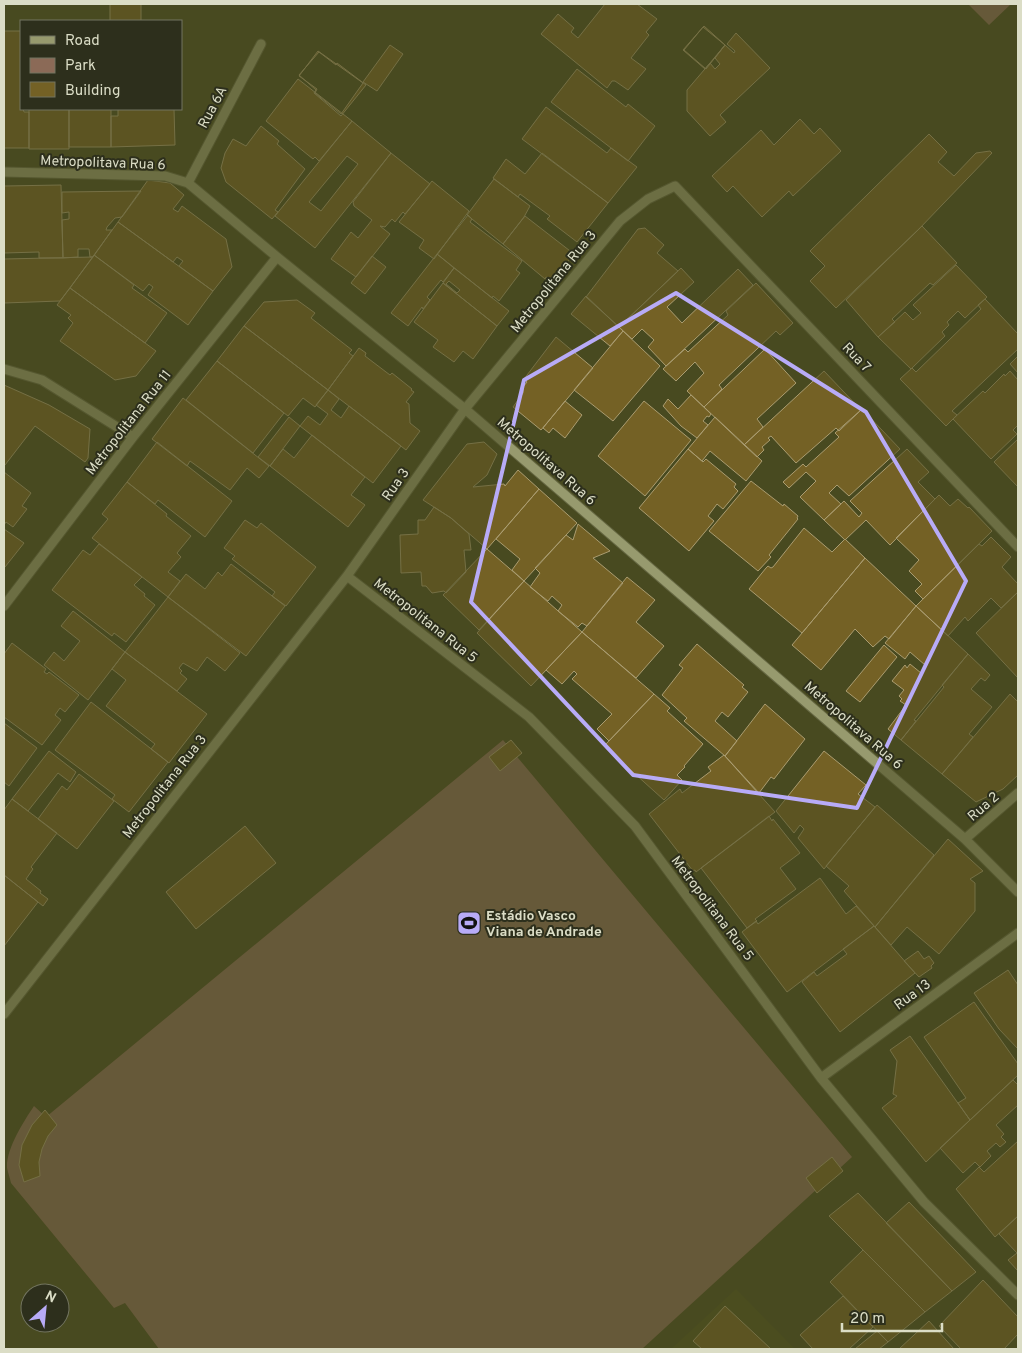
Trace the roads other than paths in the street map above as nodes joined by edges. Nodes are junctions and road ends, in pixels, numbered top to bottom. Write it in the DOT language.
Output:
graph roads {
  1 [pos="261,44"];
  2 [pos="4,172"];
  3 [pos="188,183"];
  4 [pos="675,186"];
  5 [pos="277,257"];
  6 [pos="4,368"];
  7 [pos="465,409"];
  8 [pos="132,437"];
  9 [pos="1018,547"];
  10 [pos="346,576"];
  11 [pos="4,606"];
  12 [pos="1018,793"];
  13 [pos="965,839"];
  14 [pos="1018,892"];
  15 [pos="1018,933"];
  16 [pos="4,1014"];
  17 [pos="821,1078"];
  18 [pos="1018,1295"];
  1 -- 3 [label="street, Rua 6A"];
  2 -- 3 [label="street, Metropolitava Rua 6"];
  3 -- 5 [label="street, Metropolitava Rua 6"];
  4 -- 7 [label="street, Metropolitana Rua 3"];
  4 -- 9 [label="street, Rua 7"];
  5 -- 7 [label="street, Metropolitava Rua 6"];
  5 -- 8 [label="street, Metropolitana Rua 11"];
  6 -- 8 [label="street"];
  7 -- 10 [label="street, Rua 3"];
  7 -- 13 [label="street, Metropolitava Rua 6"];
  8 -- 11 [label="street, Metropolitana Rua 11"];
  10 -- 16 [label="street, Metropolitana Rua 3"];
  10 -- 17 [label="street, Metropolitana Rua 5"];
  12 -- 13 [label="street, Rua 2"];
  13 -- 14 [label="street, Metropolitava Rua 6"];
  15 -- 17 [label="street, Rua 13"];
  17 -- 18 [label="street, Metropolitana Rua 5"];
}
